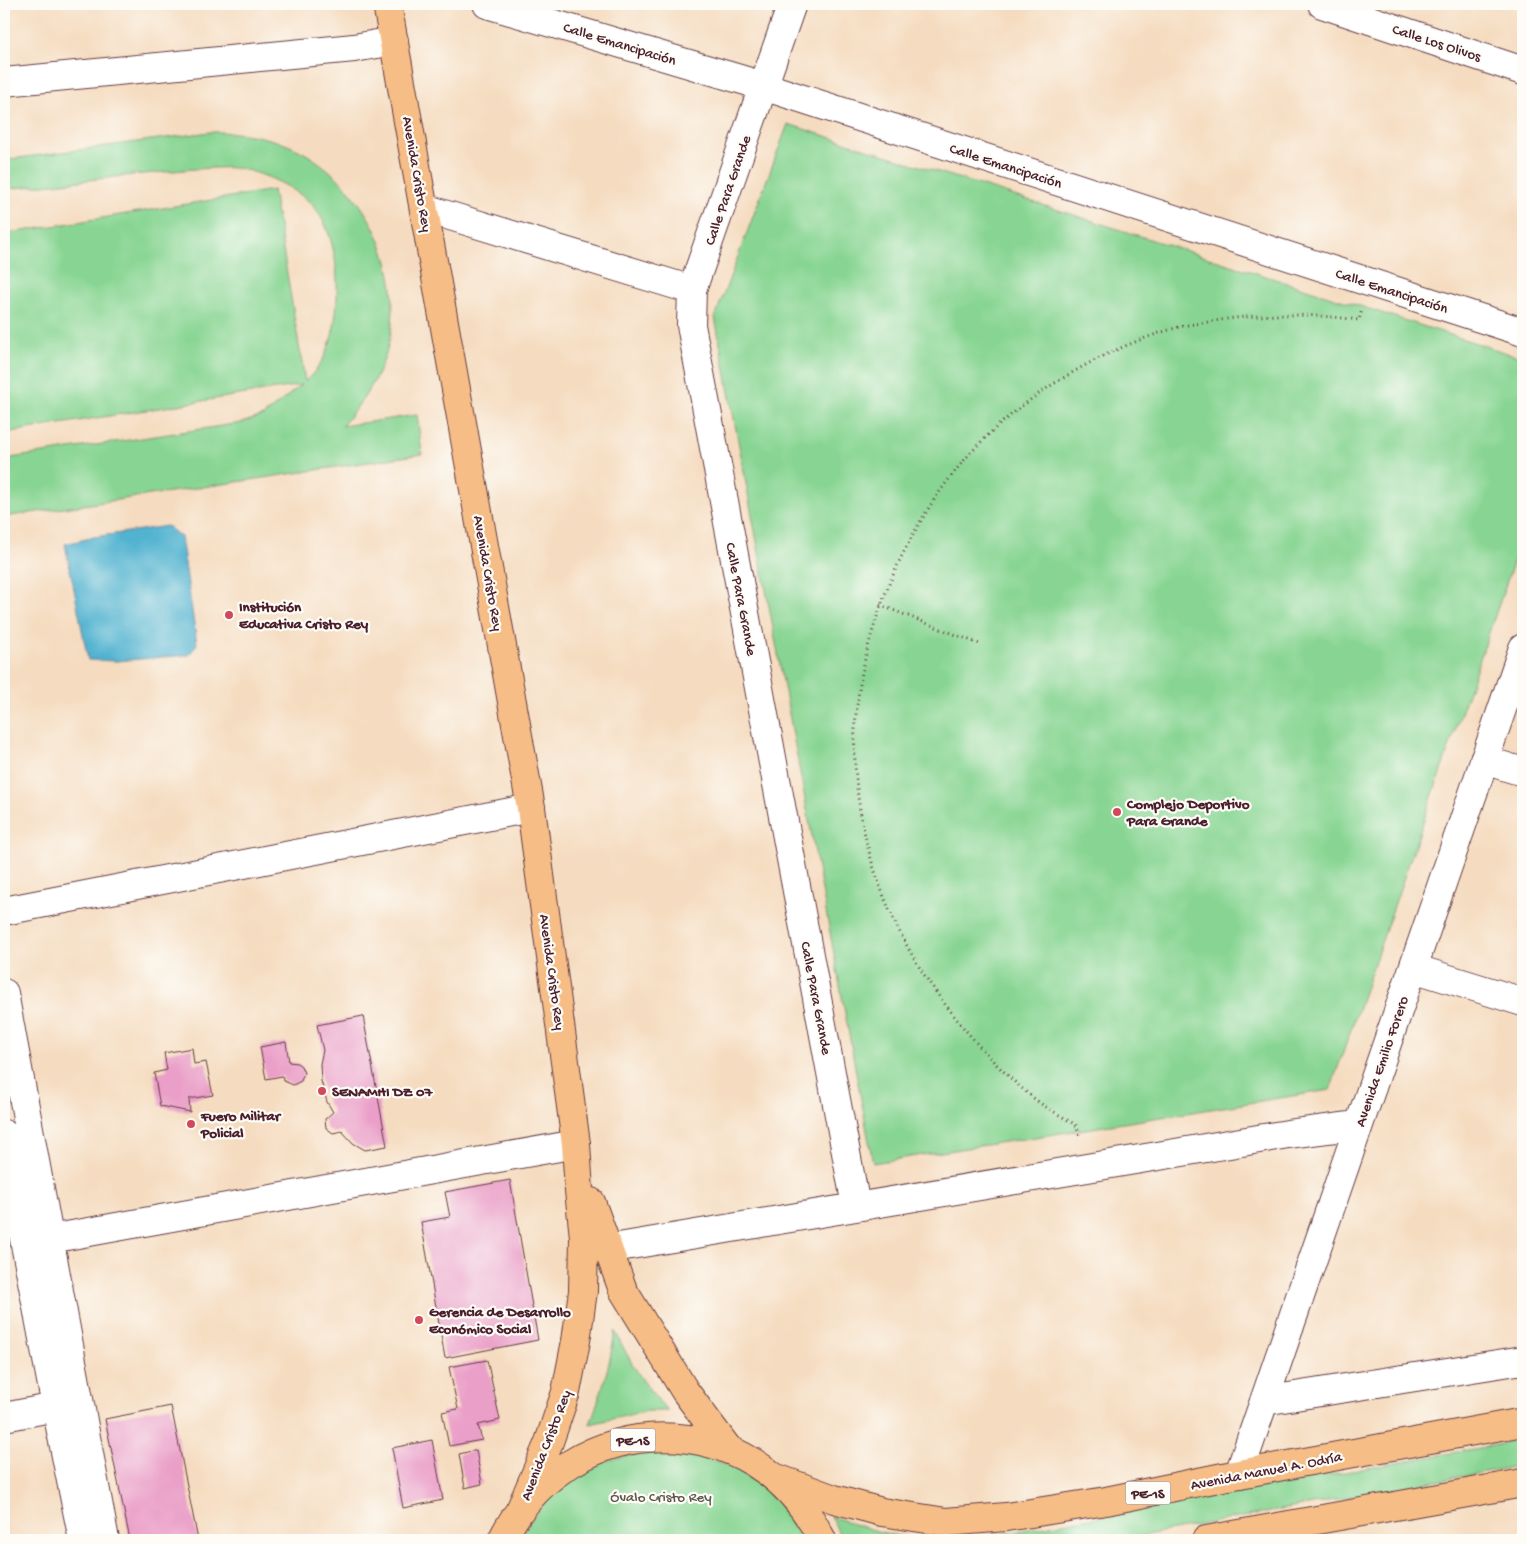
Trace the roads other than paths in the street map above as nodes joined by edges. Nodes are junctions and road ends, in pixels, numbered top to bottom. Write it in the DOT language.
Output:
graph roads {
  1 [pos="387,4"];
  2 [pos="487,4"];
  3 [pos="792,4"];
  4 [pos="1322,4"];
  5 [pos="394,41"];
  6 [pos="1523,71"];
  7 [pos="4,82"];
  8 [pos="764,86"];
  9 [pos="424,208"];
  10 [pos="692,290"];
  11 [pos="1523,332"];
  12 [pos="1523,648"];
  13 [pos="1484,760"];
  14 [pos="1523,772"];
  15 [pos="531,808"];
  16 [pos="4,911"];
  17 [pos="1413,968"];
  18 [pos="4,994"];
  19 [pos="1523,1002"];
  20 [pos="1358,1124"];
  21 [pos="4,1134"];
  22 [pos="576,1144"];
  23 [pos="856,1206"];
  24 [pos="50,1240"];
  25 [pos="608,1249"];
  26 [pos="1523,1360"];
  27 [pos="1264,1401"];
  28 [pos="56,1407"];
  29 [pos="4,1417"];
  30 [pos="1523,1422"];
  31 [pos="729,1450"];
  32 [pos="1239,1474"];
  33 [pos="774,1477"];
  34 [pos="1523,1483"];
  35 [pos="506,1528"];
  36 [pos="83,1540"];
  37 [pos="105,1540"];
  38 [pos="822,1540"];
  39 [pos="1206,1540"];
  1 -- 5 [label="main road, Avenida Cristo Rey"];
  2 -- 8 [label="street, Calle Emancipación"];
  3 -- 8 [label="street, Calle Para Grande"];
  4 -- 6 [label="street, Calle Los Olivos"];
  5 -- 7 [label="street"];
  5 -- 9 [label="main road, Avenida Cristo Rey"];
  8 -- 10 [label="street, Calle Para Grande"];
  8 -- 11 [label="street, Calle Emancipación"];
  9 -- 10 [label="street"];
  9 -- 15 [label="main road, Avenida Cristo Rey"];
  10 -- 23 [label="street, Calle Para Grande"];
  12 -- 13 [label="street, Avenida Emilio Forero"];
  13 -- 14 [label="street"];
  13 -- 17 [label="street, Avenida Emilio Forero"];
  15 -- 16 [label="street"];
  15 -- 22 [label="main road, Avenida Cristo Rey"];
  17 -- 19 [label="street"];
  17 -- 20 [label="street, Avenida Emilio Forero"];
  18 -- 24 [label="street"];
  20 -- 23 [label="street"];
  20 -- 27 [label="street, Avenida Emilio Forero"];
  21 -- 28 [label="street"];
  22 -- 24 [label="street"];
  22 -- 25 [label="main road, Avenida Cristo Rey"];
  22 -- 35 [label="main road, Avenida Cristo Rey"];
  23 -- 25 [label="street"];
  24 -- 37 [label="street"];
  25 -- 31 [label="main road, Avenida Cristo Rey"];
  26 -- 27 [label="street"];
  27 -- 32 [label="street, Avenida Emilio Forero"];
  28 -- 29 [label="street"];
  28 -- 36 [label="street"];
  30 -- 32 [label="main road, Avenida Manuel A. Odría / PE-1S"];
  31 -- 33 [label="main road, PE-1S"];
  31 -- 35 [label="main road, PE-1S"];
  32 -- 33 [label="main road, Avenida Manuel A. Odría / PE-1S"];
  33 -- 38 [label="main road, PE-1S"];
  34 -- 39 [label="main road"];
}
